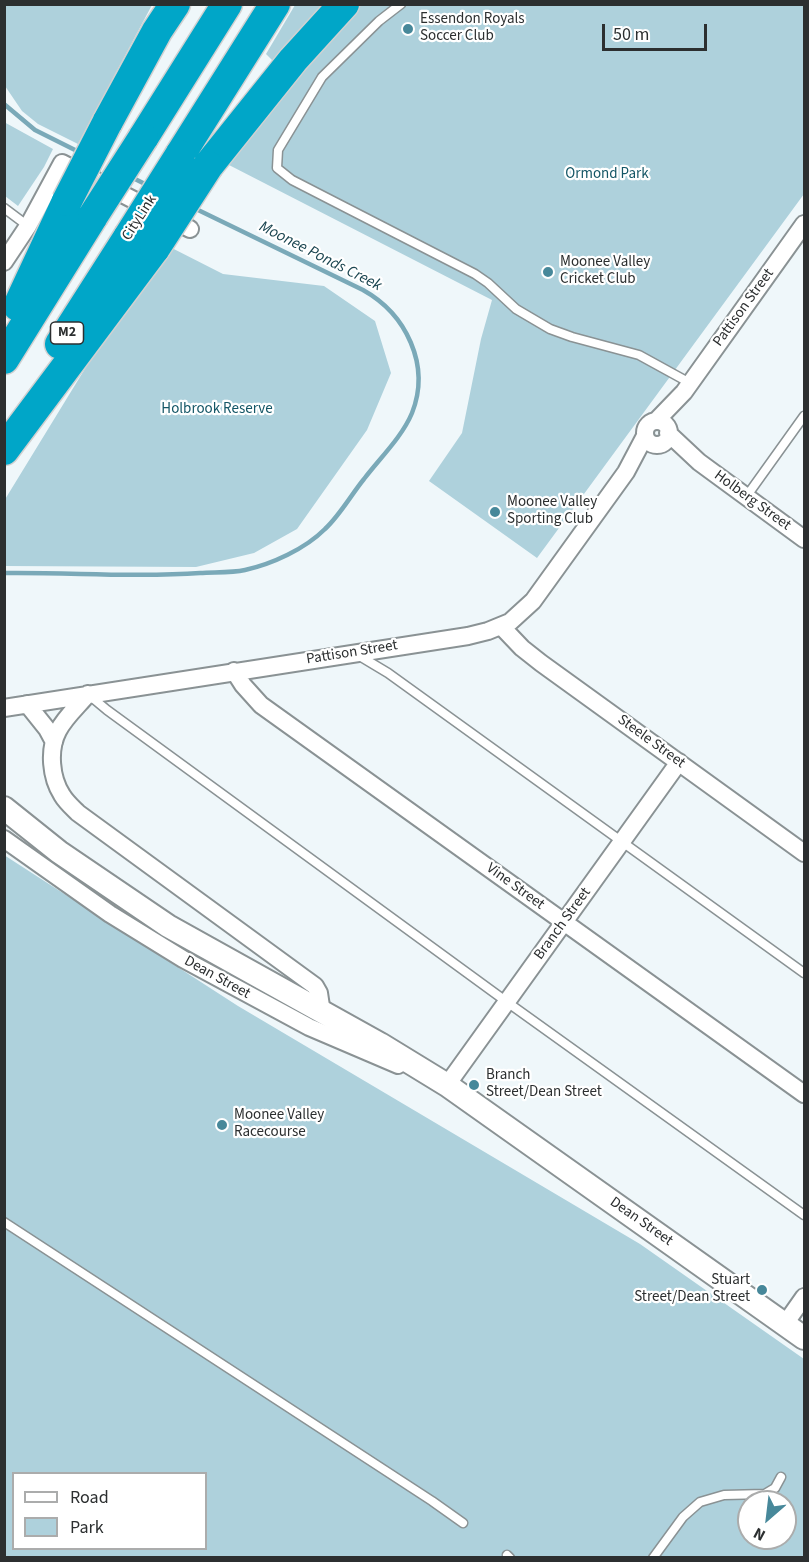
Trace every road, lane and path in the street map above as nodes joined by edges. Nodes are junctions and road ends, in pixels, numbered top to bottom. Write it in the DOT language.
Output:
graph roads {
  1 [pos="175,4"];
  2 [pos="227,4"];
  3 [pos="275,4"];
  4 [pos="344,4"];
  5 [pos="400,4"];
  6 [pos="4,208"];
  7 [pos="804,224"];
  8 [pos="28,226"];
  9 [pos="190,229"];
  10 [pos="142,242"];
  11 [pos="4,262"];
  12 [pos="4,336"];
  13 [pos="4,359"];
  14 [pos="687,388"];
  15 [pos="804,416"];
  16 [pos="4,431"];
  17 [pos="659,435"];
  18 [pos="4,450"];
  19 [pos="746,497"];
  20 [pos="804,539"];
  21 [pos="501,626"];
  22 [pos="354,653"];
  23 [pos="234,671"];
  24 [pos="88,694"];
  25 [pos="27,704"];
  26 [pos="4,708"];
  27 [pos="54,742"];
  28 [pos="679,762"];
  29 [pos="13,815"];
  30 [pos="4,839"];
  31 [pos="622,842"];
  32 [pos="804,853"];
  33 [pos="564,922"];
  34 [pos="804,973"];
  35 [pos="507,1002"];
  36 [pos="322,1012"];
  37 [pos="447,1085"];
  38 [pos="804,1094"];
  39 [pos="804,1215"];
  40 [pos="4,1222"];
  41 [pos="804,1297"];
  42 [pos="785,1324"];
  43 [pos="804,1338"];
  44 [pos="781,1477"];
  45 [pos="463,1523"];
  46 [pos="653,1557"];
  1 -- 12 [label="highway, bridge"];
  2 -- 13 [label="highway, M2, bridge"];
  3 -- 10 [label="highway, CityLink / M2, bridge"];
  4 -- 10 [label="highway, bridge"];
  5 -- 14 [label="lane"];
  6 -- 8 [label="lane"];
  7 -- 14 [label="street, Pattison Street"];
  8 -- 9 [label="street"];
  8 -- 11 [label="street"];
  10 -- 16 [label="highway, CityLink / M2"];
  10 -- 18 [label="highway"];
  14 -- 17 [label="street, Pattison Street"];
  15 -- 19 [label="lane"];
  17 -- 19 [label="street, Holberg Street"];
  17 -- 21 [label="street, Pattison Street"];
  19 -- 20 [label="street, Holberg Street"];
  21 -- 22 [label="street, Pattison Street"];
  21 -- 28 [label="street, Steele Street"];
  22 -- 23 [label="street, Pattison Street"];
  22 -- 31 [label="lane"];
  23 -- 24 [label="street, Pattison Street"];
  23 -- 33 [label="street, Vine Street"];
  24 -- 25 [label="street, Pattison Street"];
  24 -- 27 [label="street"];
  24 -- 35 [label="lane"];
  25 -- 26 [label="street, Pattison Street"];
  25 -- 27 [label="street"];
  27 -- 36 [label="street"];
  28 -- 31 [label="street, Branch Street"];
  28 -- 32 [label="street, Steele Street"];
  29 -- 36 [label="street, Dean Street"];
  30 -- 37 [label="street, Dean Street"];
  31 -- 33 [label="street, Branch Street"];
  31 -- 34 [label="lane"];
  33 -- 35 [label="street, Branch Street"];
  33 -- 38 [label="street, Vine Street"];
  35 -- 37 [label="street, Branch Street"];
  35 -- 39 [label="lane"];
  36 -- 37 [label="street, Dean Street"];
  37 -- 42 [label="street, Dean Street"];
  40 -- 45 [label="lane"];
  41 -- 42 [label="street"];
  42 -- 43 [label="street, Dean Street"];
  44 -- 46 [label="lane"];
}
